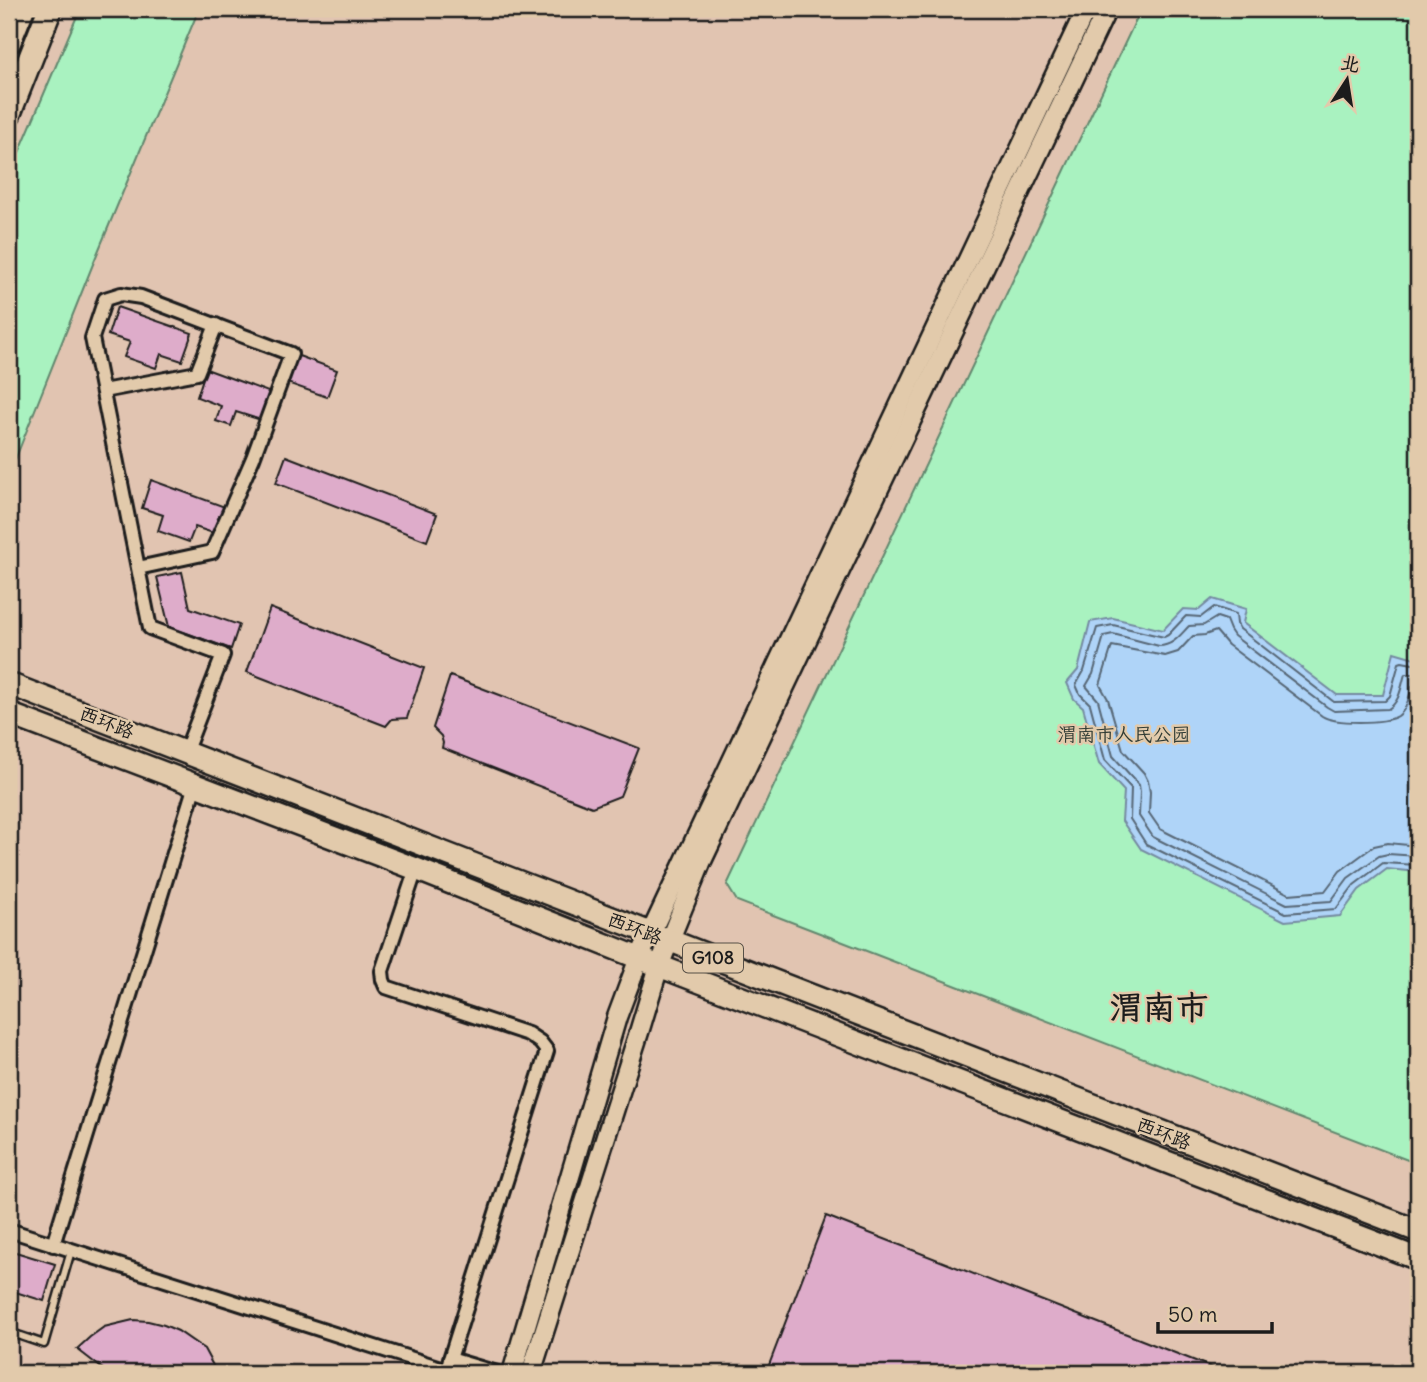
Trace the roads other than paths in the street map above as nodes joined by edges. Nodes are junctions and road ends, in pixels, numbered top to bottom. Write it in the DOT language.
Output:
graph roads {
  1 [pos="22,9"];
  2 [pos="50,9"];
  3 [pos="1086,9"];
  4 [pos="1107,9"];
  5 [pos="9,41"];
  6 [pos="9,113"];
  7 [pos="216,325"];
  8 [pos="103,390"];
  9 [pos="138,568"];
  10 [pos="9,684"];
  11 [pos="9,714"];
  12 [pos="186,753"];
  13 [pos="195,785"];
  14 [pos="416,869"];
  15 [pos="660,937"];
  16 [pos="649,962"];
  17 [pos="9,1230"];
  18 [pos="1418,1231"];
  19 [pos="53,1245"];
  20 [pos="71,1251"];
  21 [pos="1418,1259"];
  22 [pos="9,1332"];
  23 [pos="450,1369"];
  24 [pos="497,1373"];
  25 [pos="512,1373"];
  26 [pos="531,1373"];
  1 -- 5 [label="highway"];
  2 -- 6 [label="highway"];
  3 -- 15 [label="main road"];
  4 -- 15 [label="main road"];
  7 -- 8 [label="street"];
  7 -- 8 [label="street"];
  7 -- 9 [label="street"];
  8 -- 9 [label="street"];
  9 -- 12 [label="street"];
  10 -- 12 [label="main road, 西环路 / G108"];
  11 -- 13 [label="main road, 西环路"];
  12 -- 15 [label="main road, 西环路 / G108"];
  13 -- 14 [label="main road, 西环路"];
  13 -- 19 [label="street"];
  14 -- 16 [label="main road, 西环路"];
  14 -- 23 [label="street"];
  15 -- 16 [label="main road"];
  15 -- 18 [label="main road, 西环路 / G108"];
  16 -- 21 [label="main road, 西环路"];
  16 -- 25 [label="main road"];
  16 -- 26 [label="main road"];
  17 -- 19 [label="street"];
  19 -- 20 [label="street"];
  20 -- 22 [label="lane"];
  20 -- 23 [label="street"];
  23 -- 24 [label="street"];
}
